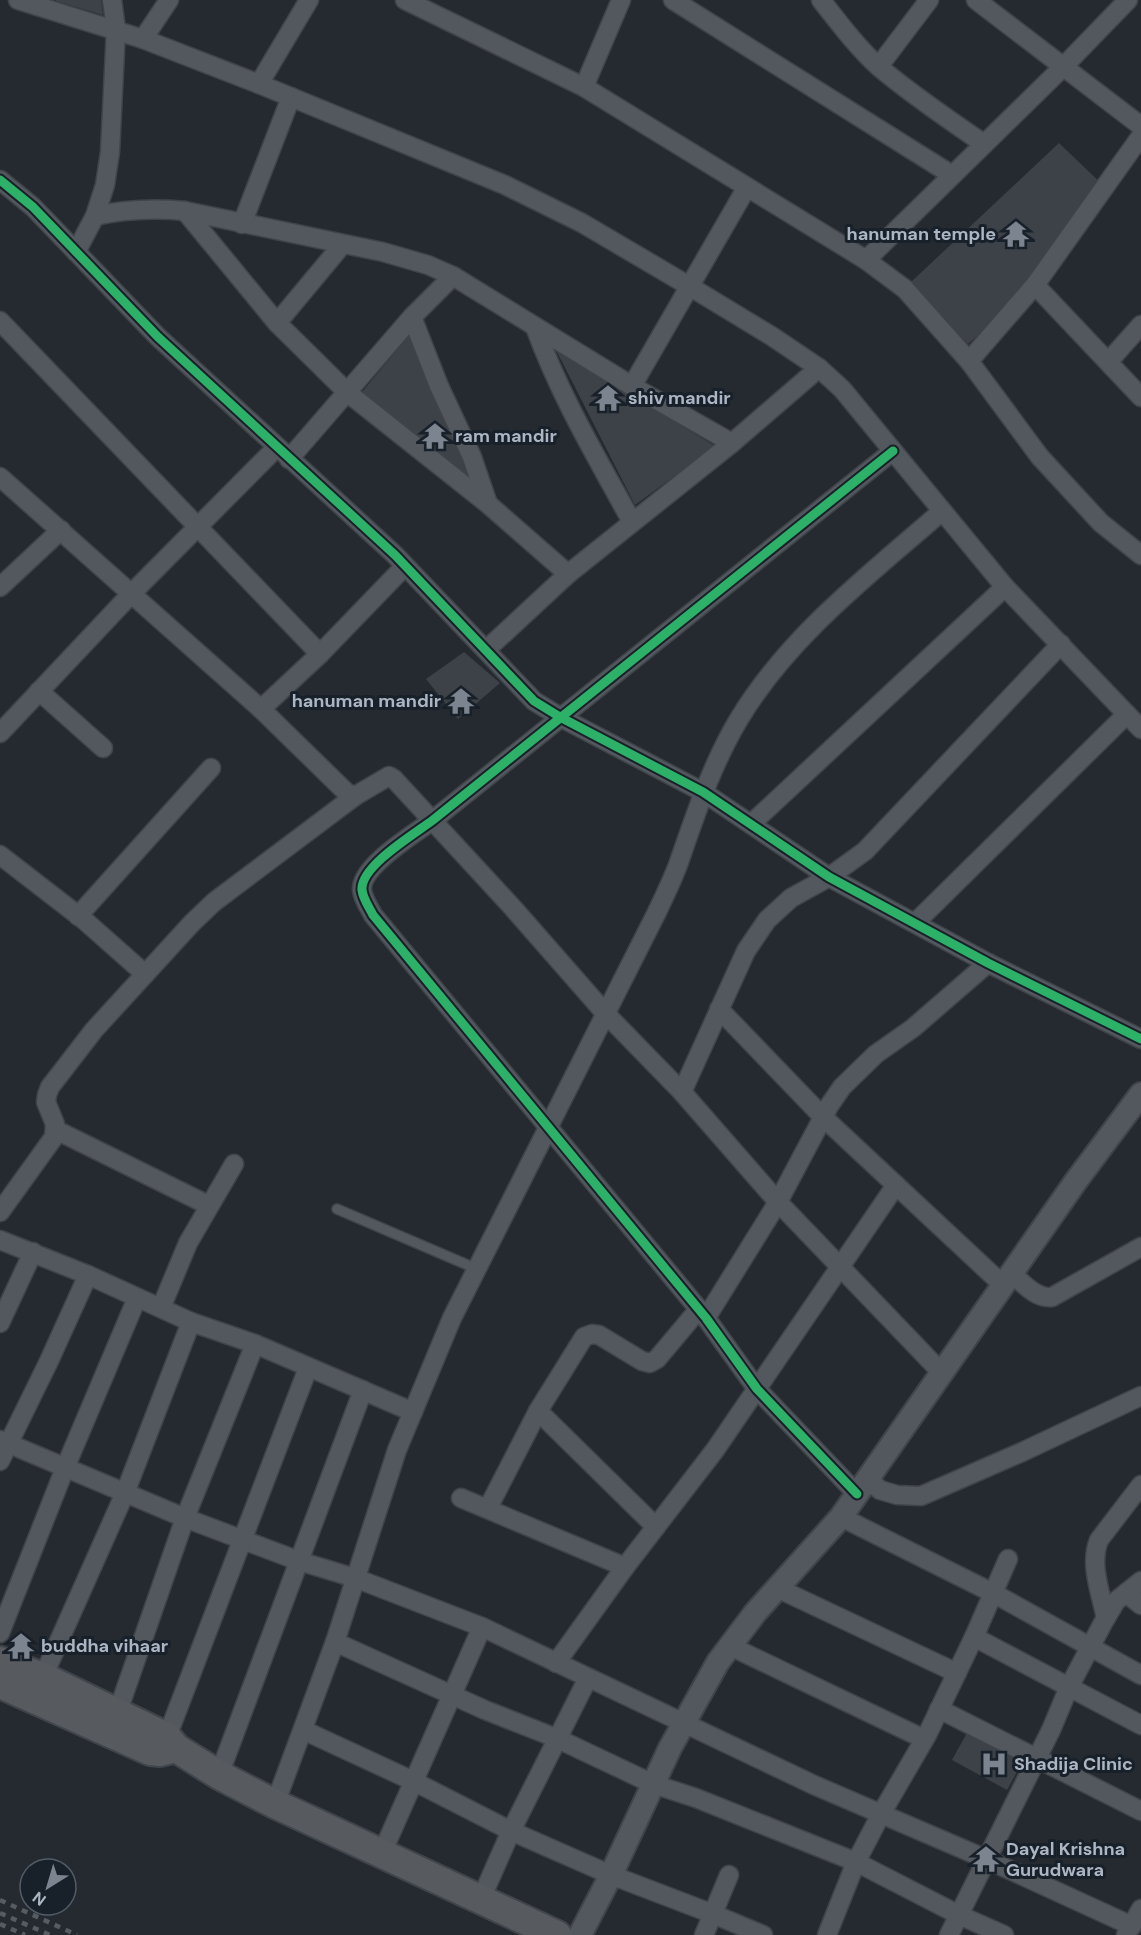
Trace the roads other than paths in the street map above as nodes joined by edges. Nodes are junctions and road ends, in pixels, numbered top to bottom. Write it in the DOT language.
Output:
graph roads {
  1 [pos="18,0"];
  2 [pos="112,0"];
  3 [pos="169,0"];
  4 [pos="309,0"];
  5 [pos="405,0"];
  6 [pos="621,0"];
  7 [pos="673,0"];
  8 [pos="821,0"];
  9 [pos="929,0"];
  10 [pos="976,0"];
  11 [pos="1128,0"];
  12 [pos="116,29"];
  13 [pos="143,39"];
  14 [pos="879,66"];
  15 [pos="1064,66"];
  16 [pos="259,84"];
  17 [pos="584,87"];
  18 [pos="291,98"];
  19 [pos="1141,126"];
  20 [pos="1141,136"];
  21 [pos="984,144"];
  22 [pos="952,175"];
  23 [pos="0,180"];
  24 [pos="747,187"];
  25 [pos="185,211"];
  26 [pos="95,216"];
  27 [pos="242,224"];
  28 [pos="342,245"];
  29 [pos="76,252"];
  30 [pos="866,260"];
  31 [pos="453,276"];
  32 [pos="1035,285"];
  33 [pos="689,286"];
  34 [pos="412,317"];
  35 [pos="0,321"];
  36 [pos="278,323"];
  37 [pos="1141,325"];
  38 [pos="535,327"];
  39 [pos="969,361"];
  40 [pos="1108,361"];
  41 [pos="819,368"];
  42 [pos="632,386"];
  43 [pos="348,393"];
  44 [pos="1141,397"];
  45 [pos="732,443"];
  46 [pos="893,451"];
  47 [pos="282,453"];
  48 [pos="0,477"];
  49 [pos="488,504"];
  50 [pos="941,512"];
  51 [pos="632,522"];
  52 [pos="196,527"];
  53 [pos="62,530"];
  54 [pos="1141,555"];
  55 [pos="405,566"];
  56 [pos="568,574"];
  57 [pos="0,587"];
  58 [pos="1005,587"];
  59 [pos="131,594"];
  60 [pos="1061,644"];
  61 [pos="486,650"];
  62 [pos="320,654"];
  63 [pos="39,692"];
  64 [pos="261,709"];
  65 [pos="1127,714"];
  66 [pos="560,717"];
  67 [pos="1141,729"];
  68 [pos="0,733"];
  69 [pos="103,748"];
  70 [pos="211,768"];
  71 [pos="703,792"];
  72 [pos="355,796"];
  73 [pos="433,820"];
  74 [pos="751,824"];
  75 [pos="0,855"];
  76 [pos="829,877"];
  77 [pos="78,916"];
  78 [pos="915,923"];
  79 [pos="988,963"];
  80 [pos="146,974"];
  81 [pos="719,1009"];
  82 [pos="605,1013"];
  83 [pos="1141,1039"];
  84 [pos="682,1092"];
  85 [pos="1141,1094"];
  86 [pos="823,1117"];
  87 [pos="549,1128"];
  88 [pos="56,1130"];
  89 [pos="234,1164"];
  90 [pos="896,1185"];
  91 [pos="778,1202"];
  92 [pos="208,1205"];
  93 [pos="337,1209"];
  94 [pos="0,1212"];
  95 [pos="0,1239"];
  96 [pos="1141,1247"];
  97 [pos="33,1252"];
  98 [pos="842,1266"];
  99 [pos="477,1269"];
  100 [pos="88,1275"];
  101 [pos="1007,1279"];
  102 [pos="137,1298"];
  103 [pos="161,1308"];
  104 [pos="702,1314"];
  105 [pos="191,1322"];
  106 [pos="0,1323"];
  107 [pos="255,1344"];
  108 [pos="308,1368"];
  109 [pos="942,1373"];
  110 [pos="758,1389"];
  111 [pos="363,1390"];
  112 [pos="1141,1396"];
  113 [pos="538,1411"];
  114 [pos="413,1412"];
  115 [pos="4,1442"];
  116 [pos="0,1461"];
  117 [pos="64,1468"];
  118 [pos="1141,1485"];
  119 [pos="862,1487"];
  120 [pos="125,1493"];
  121 [pos="461,1498"];
  122 [pos="488,1508"];
  123 [pos="841,1517"];
  124 [pos="185,1518"];
  125 [pos="656,1527"];
  126 [pos="241,1539"];
  127 [pos="1008,1559"];
  128 [pos="299,1561"];
  129 [pos="625,1567"];
  130 [pos="355,1578"];
  131 [pos="1141,1581"];
  132 [pos="777,1588"];
  133 [pos="993,1593"];
  134 [pos="1126,1593"];
  135 [pos="1141,1605"];
  136 [pos="1106,1618"];
  137 [pos="482,1627"];
  138 [pos="0,1633"];
  139 [pos="974,1637"];
  140 [pos="335,1641"];
  141 [pos="730,1646"];
  142 [pos="1090,1648"];
  143 [pos="0,1660"];
  144 [pos="556,1663"];
  145 [pos="957,1673"];
  146 [pos="1141,1675"];
  147 [pos="43,1677"];
  148 [pos="588,1678"];
  149 [pos="0,1684"];
  150 [pos="1069,1687"];
  151 [pos="453,1696"];
  152 [pos="939,1709"];
  153 [pos="117,1713"];
  154 [pos="684,1722"];
  155 [pos="1141,1725"];
  156 [pos="303,1731"];
  157 [pos="555,1738"];
  158 [pos="924,1740"];
  159 [pos="172,1743"];
  160 [pos="1036,1760"];
  161 [pos="219,1775"];
  162 [pos="413,1781"];
  163 [pos="653,1784"];
  164 [pos="274,1804"];
  165 [pos="1141,1811"];
  166 [pos="881,1814"];
  167 [pos="510,1831"];
  168 [pos="382,1853"];
  169 [pos="986,1859"];
  170 [pos="856,1862"];
  171 [pos="611,1875"];
  172 [pos="729,1875"];
  173 [pos="481,1899"];
  174 [pos="1141,1909"];
  175 [pos="713,1914"];
  176 [pos="959,1915"];
  177 [pos="1129,1930"];
  178 [pos="557,1935"];
  179 [pos="580,1935"];
  180 [pos="704,1935"];
  181 [pos="763,1935"];
  182 [pos="827,1935"];
  183 [pos="949,1935"];
  184 [pos="1004,1935"];
  1 -- 12 [label="street"];
  2 -- 12 [label="street"];
  3 -- 13 [label="street"];
  4 -- 16 [label="street"];
  5 -- 17 [label="street"];
  6 -- 17 [label="street"];
  7 -- 22 [label="street"];
  8 -- 14 [label="street"];
  9 -- 14 [label="street"];
  10 -- 15 [label="street"];
  11 -- 15 [label="street"];
  12 -- 13 [label="street"];
  12 -- 26 [label="street"];
  13 -- 16 [label="street"];
  14 -- 21 [label="street"];
  15 -- 19 [label="street"];
  15 -- 21 [label="street"];
  16 -- 18 [label="street"];
  17 -- 24 [label="street"];
  18 -- 27 [label="street"];
  18 -- 33 [label="street"];
  20 -- 32 [label="street"];
  21 -- 22 [label="street"];
  22 -- 30 [label="street"];
  23 -- 29 [label="street"];
  24 -- 30 [label="street"];
  24 -- 33 [label="street"];
  25 -- 26 [label="street"];
  25 -- 27 [label="street"];
  25 -- 36 [label="street"];
  26 -- 29 [label="street"];
  27 -- 28 [label="street"];
  28 -- 31 [label="street"];
  28 -- 36 [label="street"];
  29 -- 47 [label="street"];
  30 -- 39 [label="street"];
  31 -- 34 [label="street"];
  31 -- 38 [label="street"];
  32 -- 39 [label="street"];
  32 -- 40 [label="street"];
  33 -- 41 [label="street"];
  33 -- 42 [label="street"];
  34 -- 43 [label="street"];
  34 -- 49 [label="street"];
  35 -- 52 [label="street"];
  36 -- 43 [label="street"];
  37 -- 40 [label="street"];
  38 -- 42 [label="street"];
  38 -- 51 [label="street"];
  39 -- 54 [label="street"];
  40 -- 44 [label="street"];
  41 -- 45 [label="street"];
  41 -- 46 [label="street"];
  42 -- 45 [label="street"];
  43 -- 47 [label="street"];
  43 -- 49 [label="street"];
  45 -- 51 [label="street"];
  46 -- 50 [label="street"];
  46 -- 66 [label="street"];
  47 -- 52 [label="street"];
  47 -- 55 [label="street"];
  48 -- 53 [label="street"];
  49 -- 56 [label="street"];
  50 -- 58 [label="street"];
  50 -- 71 [label="street"];
  51 -- 56 [label="street"];
  52 -- 59 [label="street"];
  52 -- 62 [label="street"];
  53 -- 57 [label="street"];
  53 -- 59 [label="street"];
  55 -- 61 [label="street"];
  55 -- 62 [label="street"];
  56 -- 61 [label="street"];
  58 -- 60 [label="street"];
  58 -- 74 [label="street"];
  59 -- 63 [label="street"];
  59 -- 64 [label="street"];
  60 -- 65 [label="street"];
  60 -- 76 [label="street"];
  61 -- 66 [label="street"];
  62 -- 64 [label="street"];
  63 -- 68 [label="street"];
  63 -- 69 [label="street"];
  64 -- 72 [label="street"];
  65 -- 67 [label="street"];
  65 -- 78 [label="street"];
  66 -- 71 [label="street"];
  66 -- 73 [label="street"];
  70 -- 77 [label="street"];
  71 -- 74 [label="street"];
  71 -- 82 [label="street"];
  72 -- 73 [label="street"];
  72 -- 80 [label="street"];
  73 -- 82 [label="street"];
  73 -- 87 [label="street"];
  74 -- 76 [label="street"];
  75 -- 77 [label="street"];
  76 -- 78 [label="street"];
  76 -- 81 [label="street"];
  77 -- 80 [label="street"];
  78 -- 79 [label="street"];
  79 -- 83 [label="street"];
  79 -- 86 [label="street"];
  80 -- 88 [label="street"];
  81 -- 84 [label="street"];
  81 -- 86 [label="street"];
  82 -- 84 [label="street"];
  82 -- 87 [label="street"];
  84 -- 91 [label="street"];
  85 -- 101 [label="street"];
  86 -- 90 [label="street"];
  86 -- 91 [label="street"];
  87 -- 99 [label="street"];
  87 -- 104 [label="street"];
  88 -- 92 [label="street"];
  88 -- 94 [label="street"];
  89 -- 92 [label="street"];
  90 -- 98 [label="street"];
  90 -- 101 [label="street"];
  91 -- 98 [label="street"];
  91 -- 104 [label="street"];
  92 -- 103 [label="street"];
  93 -- 99 [label="lane"];
  95 -- 97 [label="street"];
  96 -- 101 [label="street"];
  97 -- 100 [label="street"];
  97 -- 106 [label="street"];
  98 -- 109 [label="street"];
  98 -- 110 [label="street"];
  99 -- 114 [label="street"];
  100 -- 102 [label="street"];
  100 -- 115 [label="street"];
  101 -- 109 [label="street"];
  102 -- 103 [label="street"];
  102 -- 117 [label="street"];
  103 -- 105 [label="street"];
  104 -- 110 [label="street"];
  104 -- 113 [label="street"];
  105 -- 107 [label="street"];
  105 -- 120 [label="street"];
  107 -- 108 [label="street"];
  107 -- 124 [label="street"];
  108 -- 111 [label="street"];
  108 -- 126 [label="street"];
  109 -- 119 [label="street"];
  110 -- 119 [label="street"];
  110 -- 125 [label="street"];
  111 -- 114 [label="street"];
  111 -- 128 [label="street"];
  112 -- 119 [label="street"];
  113 -- 122 [label="street"];
  113 -- 125 [label="street"];
  114 -- 130 [label="street"];
  115 -- 116 [label="street"];
  115 -- 117 [label="street"];
  117 -- 120 [label="street"];
  117 -- 138 [label="street"];
  118 -- 136 [label="street"];
  119 -- 123 [label="street"];
  120 -- 124 [label="street"];
  120 -- 147 [label="street"];
  121 -- 122 [label="street"];
  122 -- 129 [label="street"];
  123 -- 132 [label="street"];
  123 -- 133 [label="street"];
  124 -- 126 [label="street"];
  124 -- 153 [label="street"];
  125 -- 129 [label="street"];
  126 -- 128 [label="street"];
  126 -- 159 [label="street"];
  127 -- 133 [label="street"];
  128 -- 130 [label="street"];
  128 -- 161 [label="street"];
  129 -- 144 [label="street"];
  130 -- 137 [label="street"];
  130 -- 140 [label="street"];
  131 -- 134 [label="street"];
  132 -- 141 [label="street"];
  132 -- 145 [label="street"];
  133 -- 139 [label="street"];
  133 -- 142 [label="street"];
  134 -- 135 [label="street"];
  134 -- 136 [label="street"];
  136 -- 142 [label="street"];
  137 -- 144 [label="street"];
  137 -- 151 [label="street"];
  139 -- 145 [label="street"];
  139 -- 150 [label="street"];
  140 -- 151 [label="street"];
  140 -- 156 [label="street"];
  141 -- 154 [label="street"];
  141 -- 158 [label="street"];
  142 -- 146 [label="street"];
  142 -- 150 [label="street"];
  143 -- 147 [label="highway"];
  144 -- 148 [label="street"];
  145 -- 152 [label="street"];
  147 -- 153 [label="highway"];
  148 -- 154 [label="street"];
  148 -- 157 [label="street"];
  149 -- 159 [label="highway"];
  150 -- 155 [label="street"];
  150 -- 160 [label="street"];
  151 -- 157 [label="street"];
  151 -- 162 [label="street"];
  152 -- 158 [label="street"];
  152 -- 160 [label="street"];
  153 -- 159 [label="highway"];
  154 -- 163 [label="street"];
  154 -- 166 [label="street"];
  156 -- 162 [label="street"];
  156 -- 164 [label="street"];
  157 -- 163 [label="street"];
  157 -- 167 [label="street"];
  158 -- 166 [label="street"];
  159 -- 161 [label="highway"];
  160 -- 165 [label="street"];
  160 -- 169 [label="street"];
  161 -- 164 [label="highway"];
  162 -- 167 [label="street"];
  162 -- 168 [label="street"];
  163 -- 170 [label="street"];
  163 -- 171 [label="street"];
  164 -- 168 [label="highway"];
  166 -- 169 [label="street"];
  166 -- 170 [label="street"];
  167 -- 171 [label="street"];
  167 -- 173 [label="street"];
  168 -- 173 [label="highway"];
  169 -- 176 [label="street"];
  169 -- 177 [label="street"];
  170 -- 176 [label="street"];
  170 -- 182 [label="street"];
  171 -- 175 [label="street"];
  171 -- 179 [label="street"];
  172 -- 175 [label="street"];
  173 -- 178 [label="highway"];
  174 -- 177 [label="street"];
  175 -- 180 [label="street"];
  175 -- 181 [label="street"];
  176 -- 183 [label="street"];
  176 -- 184 [label="street"];
}
